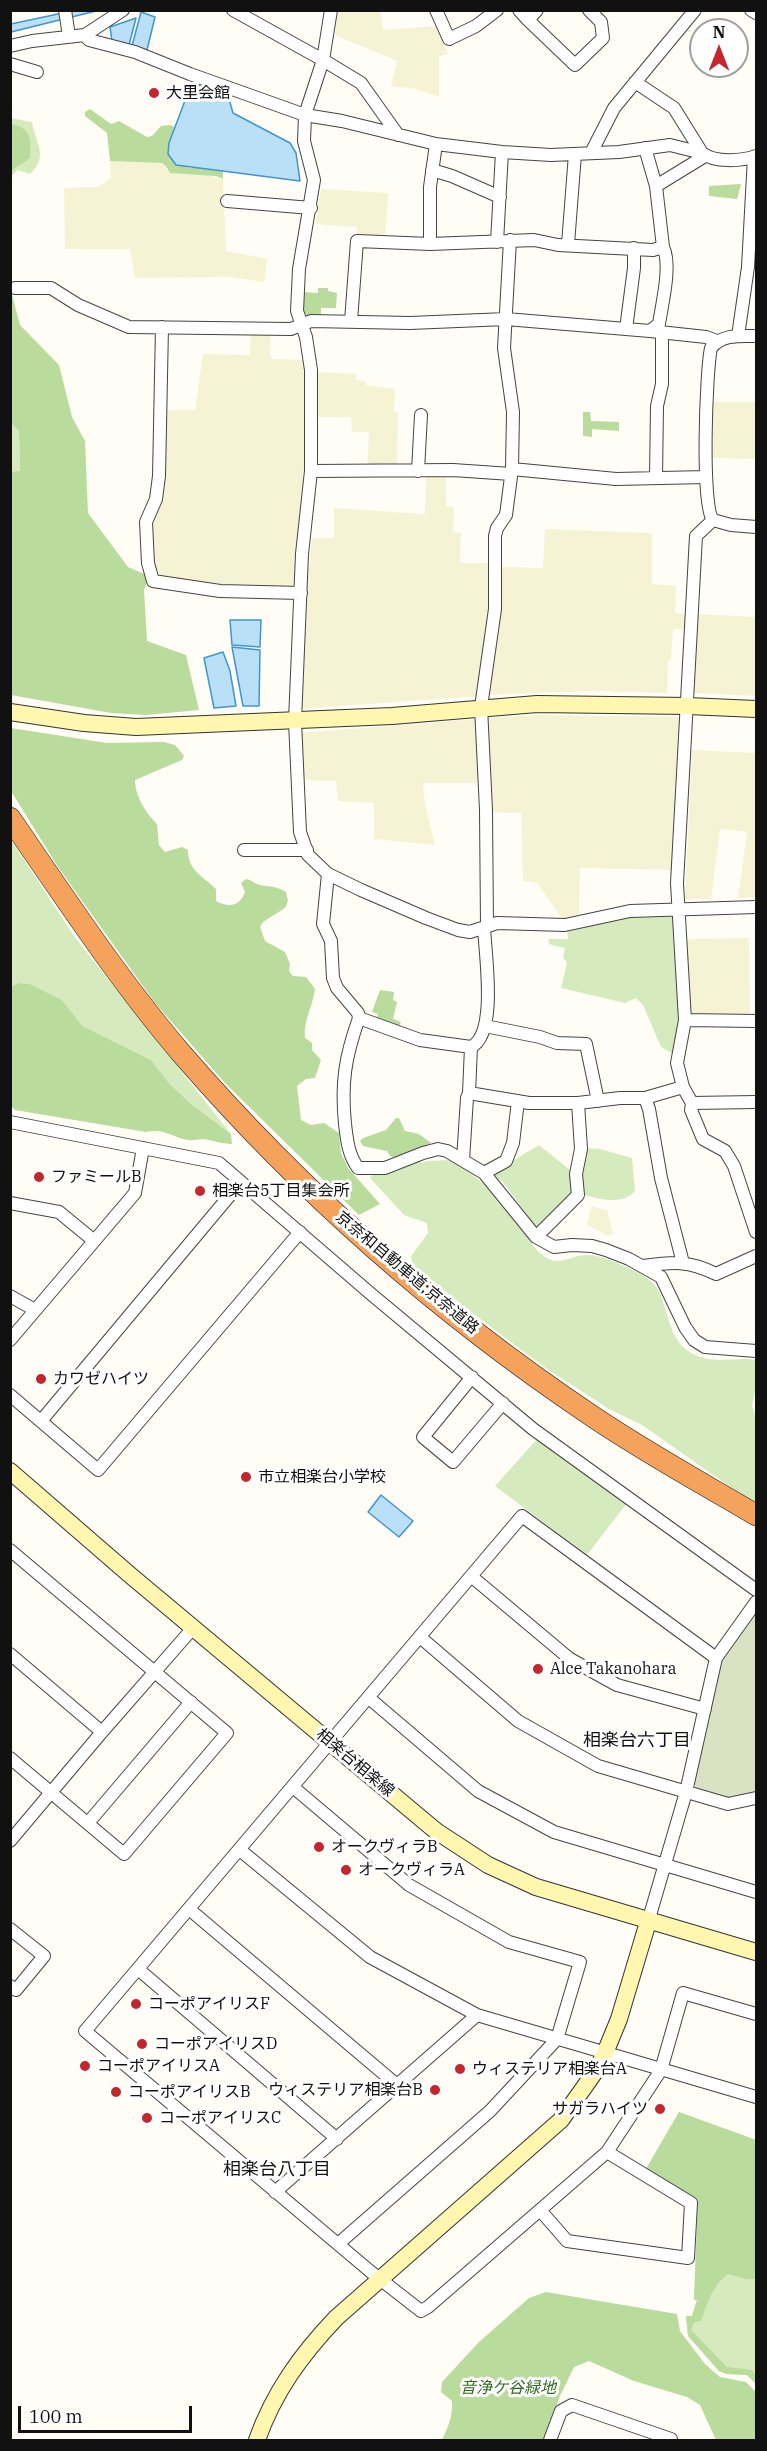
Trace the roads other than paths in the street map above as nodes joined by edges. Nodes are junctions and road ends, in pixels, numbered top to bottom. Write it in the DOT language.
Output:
graph roads {
  1 [pos="65,10"];
  2 [pos="123,10"];
  3 [pos="233,10"];
  4 [pos="331,10"];
  5 [pos="436,10"];
  6 [pos="496,10"];
  7 [pos="519,10"];
  8 [pos="537,10"];
  9 [pos="589,10"];
  10 [pos="695,10"];
  11 [pos="751,10"];
  12 [pos="756,13"];
  13 [pos="528,20"];
  14 [pos="69,33"];
  15 [pos="86,35"];
  16 [pos="10,46"];
  17 [pos="323,60"];
  18 [pos="10,64"];
  19 [pos="36,72"];
  20 [pos="635,82"];
  21 [pos="305,115"];
  22 [pos="398,135"];
  23 [pos="436,144"];
  24 [pos="645,148"];
  25 [pos="502,153"];
  26 [pos="591,153"];
  27 [pos="575,154"];
  28 [pos="704,154"];
  29 [pos="755,157"];
  30 [pos="432,170"];
  31 [pos="656,186"];
  32 [pos="500,196"];
  33 [pos="227,201"];
  34 [pos="310,208"];
  35 [pos="504,241"];
  36 [pos="430,244"];
  37 [pos="568,244"];
  38 [pos="663,247"];
  39 [pos="634,248"];
  40 [pos="15,288"];
  41 [pos="506,319"];
  42 [pos="351,321"];
  43 [pos="302,324"];
  44 [pos="162,327"];
  45 [pos="626,329"];
  46 [pos="656,331"];
  47 [pos="738,336"];
  48 [pos="756,336"];
  49 [pos="717,341"];
  50 [pos="420,415"];
  51 [pos="311,471"];
  52 [pos="418,471"];
  53 [pos="512,472"];
  54 [pos="706,477"];
  55 [pos="656,478"];
  56 [pos="713,520"];
  57 [pos="756,527"];
  58 [pos="301,593"];
  59 [pos="688,706"];
  60 [pos="481,707"];
  61 [pos="756,710"];
  62 [pos="10,712"];
  63 [pos="295,721"];
  64 [pos="10,818"];
  65 [pos="244,850"];
  66 [pos="307,850"];
  67 [pos="328,874"];
  68 [pos="756,907"];
  69 [pos="678,910"];
  70 [pos="486,927"];
  71 [pos="359,1018"];
  72 [pos="685,1020"];
  73 [pos="756,1021"];
  74 [pos="485,1026"];
  75 [pos="471,1047"];
  76 [pos="683,1087"];
  77 [pos="469,1093"];
  78 [pos="645,1098"];
  79 [pos="518,1101"];
  80 [pos="598,1101"];
  81 [pos="756,1102"];
  82 [pos="578,1103"];
  83 [pos="692,1103"];
  84 [pos="10,1122"];
  85 [pos="143,1148"];
  86 [pos="463,1160"];
  87 [pos="484,1173"];
  88 [pos="241,1182"];
  89 [pos="10,1203"];
  90 [pos="300,1232"];
  91 [pos="756,1232"];
  92 [pos="536,1237"];
  93 [pos="93,1240"];
  94 [pos="756,1256"];
  95 [pos="683,1263"];
  96 [pos="643,1266"];
  97 [pos="10,1296"];
  98 [pos="35,1310"];
  99 [pos="10,1340"];
  100 [pos="756,1351"];
  101 [pos="472,1377"];
  102 [pos="10,1395"];
  103 [pos="503,1403"];
  104 [pos="41,1421"];
  105 [pos="10,1471"];
  106 [pos="756,1515"];
  107 [pos="10,1550"];
  108 [pos="471,1576"];
  109 [pos="756,1590"];
  110 [pos="756,1602"];
  111 [pos="193,1628"];
  112 [pos="420,1637"];
  113 [pos="10,1654"];
  114 [pos="716,1658"];
  115 [pos="156,1673"];
  116 [pos="369,1698"];
  117 [pos="191,1702"];
  118 [pos="705,1709"];
  119 [pos="102,1732"];
  120 [pos="331,1742"];
  121 [pos="10,1758"];
  122 [pos="293,1787"];
  123 [pos="686,1792"];
  124 [pos="52,1793"];
  125 [pos="756,1798"];
  126 [pos="88,1823"];
  127 [pos="10,1841"];
  128 [pos="240,1850"];
  129 [pos="664,1864"];
  130 [pos="756,1892"];
  131 [pos="189,1909"];
  132 [pos="648,1922"];
  133 [pos="10,1929"];
  134 [pos="756,1952"];
  135 [pos="138,1969"];
  136 [pos="10,1986"];
  137 [pos="756,2014"];
  138 [pos="477,2015"];
  139 [pos="557,2039"];
  140 [pos="605,2053"];
  141 [pos="661,2070"];
  142 [pos="397,2085"];
  143 [pos="756,2097"];
  144 [pos="337,2139"];
  145 [pos="607,2152"];
  146 [pos="275,2192"];
  147 [pos="540,2210"];
  148 [pos="338,2244"];
  149 [pos="379,2280"];
  150 [pos="257,2440"];
  151 [pos="550,2440"];
  152 [pos="673,2440"];
  1 -- 14 [label="street"];
  2 -- 15 [label="street"];
  3 -- 17 [label="street"];
  4 -- 17 [label="street"];
  5 -- 6 [label="street"];
  7 -- 13 [label="street"];
  8 -- 13 [label="street"];
  9 -- 13 [label="street"];
  10 -- 20 [label="street"];
  11 -- 12 [label="street"];
  14 -- 15 [label="street"];
  14 -- 16 [label="street"];
  15 -- 21 [label="street"];
  17 -- 21 [label="street"];
  17 -- 22 [label="street"];
  18 -- 19 [label="street"];
  20 -- 26 [label="street"];
  20 -- 28 [label="street"];
  21 -- 22 [label="street"];
  21 -- 34 [label="street"];
  22 -- 23 [label="street"];
  23 -- 25 [label="street"];
  23 -- 30 [label="street"];
  24 -- 26 [label="street"];
  24 -- 28 [label="street"];
  24 -- 31 [label="street"];
  25 -- 27 [label="street"];
  25 -- 32 [label="street"];
  26 -- 27 [label="street"];
  27 -- 37 [label="street"];
  28 -- 29 [label="street"];
  28 -- 31 [label="street"];
  29 -- 47 [label="street"];
  30 -- 32 [label="street"];
  30 -- 36 [label="street"];
  31 -- 38 [label="street"];
  32 -- 35 [label="street"];
  33 -- 34 [label="street"];
  34 -- 43 [label="street"];
  35 -- 36 [label="street"];
  35 -- 37 [label="street"];
  35 -- 41 [label="street"];
  36 -- 42 [label="street"];
  37 -- 39 [label="street"];
  38 -- 39 [label="street"];
  38 -- 46 [label="street"];
  39 -- 45 [label="street"];
  40 -- 44 [label="street"];
  41 -- 42 [label="street"];
  41 -- 45 [label="street"];
  41 -- 53 [label="street"];
  42 -- 43 [label="street"];
  43 -- 44 [label="street"];
  43 -- 51 [label="street"];
  44 -- 58 [label="street"];
  45 -- 46 [label="street"];
  46 -- 49 [label="street"];
  46 -- 55 [label="street"];
  47 -- 48 [label="street"];
  47 -- 49 [label="street"];
  49 -- 54 [label="street"];
  50 -- 52 [label="street"];
  51 -- 52 [label="street"];
  51 -- 58 [label="street"];
  52 -- 53 [label="street"];
  53 -- 55 [label="street"];
  53 -- 60 [label="street"];
  54 -- 55 [label="street"];
  54 -- 56 [label="street"];
  56 -- 57 [label="street"];
  56 -- 59 [label="street"];
  58 -- 63 [label="street"];
  59 -- 60 [label="street"];
  59 -- 61 [label="street"];
  59 -- 69 [label="street"];
  60 -- 63 [label="street"];
  60 -- 70 [label="street"];
  62 -- 63 [label="street"];
  63 -- 66 [label="street"];
  64 -- 106 [label="highway, 京奈和自動車道;京奈道路"];
  65 -- 66 [label="street"];
  66 -- 67 [label="street"];
  67 -- 70 [label="street"];
  67 -- 71 [label="street"];
  68 -- 69 [label="street"];
  69 -- 70 [label="street"];
  69 -- 72 [label="street"];
  70 -- 74 [label="street"];
  71 -- 75 [label="street"];
  71 -- 86 [label="street"];
  72 -- 73 [label="street"];
  72 -- 76 [label="street"];
  74 -- 75 [label="street"];
  74 -- 80 [label="street"];
  75 -- 77 [label="street"];
  76 -- 78 [label="street"];
  76 -- 83 [label="street"];
  77 -- 79 [label="street"];
  77 -- 86 [label="street"];
  78 -- 80 [label="street"];
  78 -- 95 [label="street"];
  79 -- 82 [label="street"];
  79 -- 87 [label="street"];
  80 -- 82 [label="street"];
  81 -- 83 [label="street"];
  82 -- 92 [label="street"];
  83 -- 91 [label="street"];
  84 -- 85 [label="street"];
  85 -- 88 [label="street"];
  85 -- 93 [label="street"];
  86 -- 87 [label="street"];
  87 -- 92 [label="street"];
  88 -- 90 [label="street"];
  88 -- 104 [label="street"];
  89 -- 93 [label="street"];
  90 -- 101 [label="street"];
  90 -- 104 [label="street"];
  92 -- 96 [label="street"];
  93 -- 98 [label="street"];
  94 -- 95 [label="street"];
  95 -- 96 [label="street"];
  96 -- 100 [label="street"];
  97 -- 98 [label="street"];
  98 -- 99 [label="street"];
  101 -- 103 [label="street"];
  101 -- 103 [label="street"];
  102 -- 104 [label="street"];
  103 -- 109 [label="street"];
  105 -- 111 [label="street, 相楽台相楽線"];
  107 -- 115 [label="street"];
  108 -- 112 [label="street"];
  108 -- 114 [label="street"];
  108 -- 118 [label="street"];
  110 -- 114 [label="street"];
  111 -- 115 [label="street"];
  111 -- 120 [label="street, 相楽台相楽線"];
  112 -- 116 [label="street"];
  112 -- 123 [label="street"];
  113 -- 119 [label="street"];
  114 -- 118 [label="street"];
  115 -- 117 [label="street"];
  115 -- 119 [label="street"];
  116 -- 120 [label="street"];
  116 -- 129 [label="street"];
  117 -- 126 [label="street"];
  117 -- 126 [label="street"];
  118 -- 123 [label="street"];
  119 -- 124 [label="street"];
  120 -- 122 [label="street"];
  120 -- 132 [label="street, 相楽台相楽線"];
  121 -- 124 [label="street"];
  122 -- 128 [label="street"];
  122 -- 139 [label="street"];
  123 -- 125 [label="street"];
  123 -- 129 [label="street"];
  124 -- 126 [label="street"];
  124 -- 127 [label="street"];
  128 -- 131 [label="street"];
  128 -- 138 [label="street"];
  129 -- 130 [label="street"];
  129 -- 132 [label="street"];
  131 -- 135 [label="street"];
  131 -- 142 [label="street"];
  132 -- 134 [label="street, 相楽台相楽線"];
  132 -- 140 [label="street"];
  133 -- 136 [label="street"];
  135 -- 144 [label="street"];
  135 -- 146 [label="street"];
  137 -- 141 [label="street"];
  138 -- 139 [label="street"];
  138 -- 142 [label="street"];
  139 -- 140 [label="street"];
  139 -- 148 [label="street"];
  140 -- 141 [label="street"];
  140 -- 149 [label="street"];
  141 -- 143 [label="street"];
  141 -- 145 [label="street"];
  142 -- 144 [label="street"];
  144 -- 146 [label="street"];
  145 -- 147 [label="street"];
  145 -- 147 [label="street"];
  146 -- 148 [label="street"];
  147 -- 149 [label="street"];
  148 -- 149 [label="street"];
  149 -- 150 [label="street"];
  151 -- 152 [label="street"];
}
